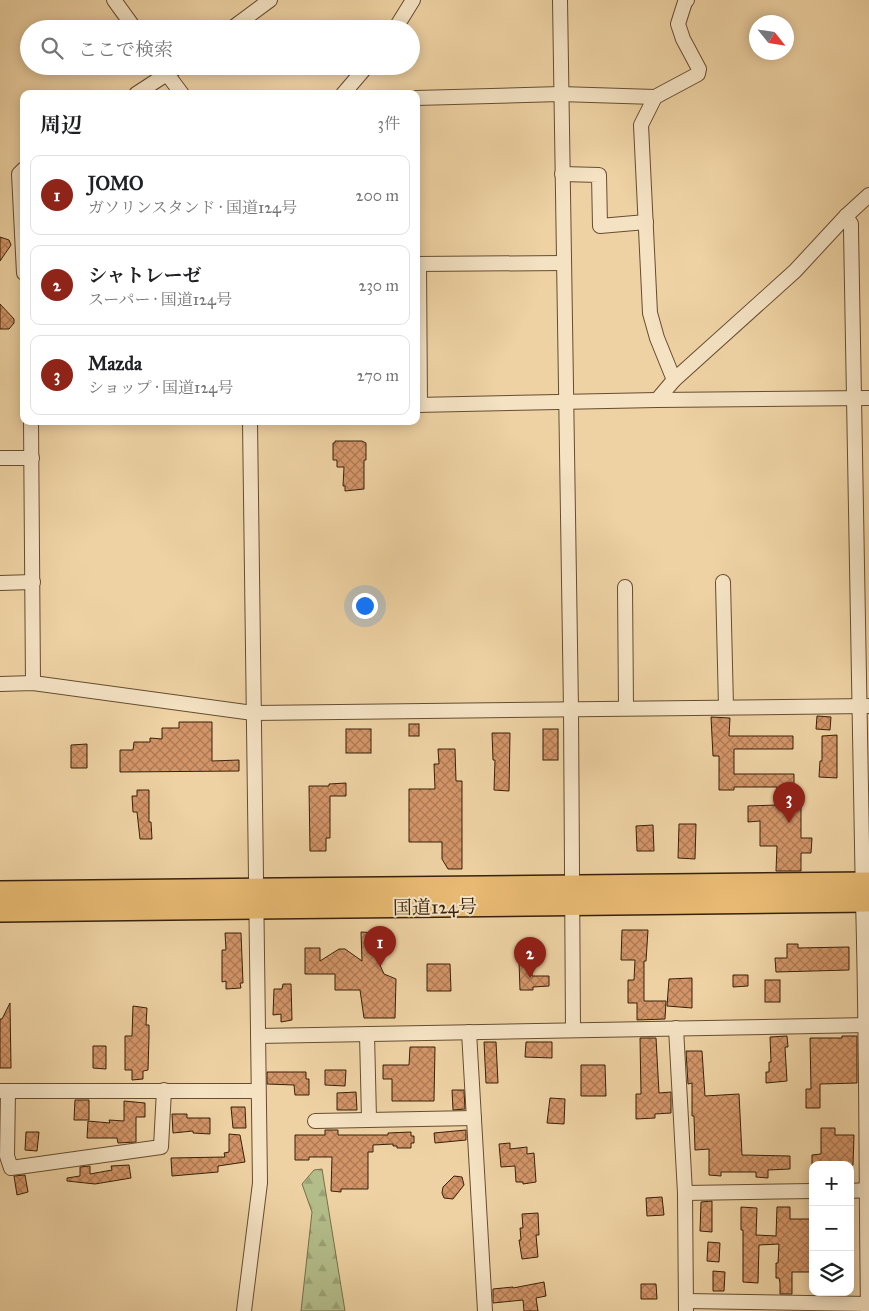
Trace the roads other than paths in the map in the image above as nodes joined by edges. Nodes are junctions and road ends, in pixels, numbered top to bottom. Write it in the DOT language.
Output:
graph roads {
  1 [pos="114,0"];
  2 [pos="270,0"];
  3 [pos="413,0"];
  4 [pos="560,0"];
  5 [pos="687,0"];
  6 [pos="128,20"];
  7 [pos="242,20"];
  8 [pos="401,20"];
  9 [pos="158,75"];
  10 [pos="168,75"];
  11 [pos="359,75"];
  12 [pos="141,90"];
  13 [pos="179,90"];
  14 [pos="346,90"];
  15 [pos="560,94"];
  16 [pos="420,98"];
  17 [pos="655,98"];
  18 [pos="20,172"];
  19 [pos="562,174"];
  20 [pos="869,195"];
  21 [pos="20,207"];
  22 [pos="846,216"];
  23 [pos="646,222"];
  24 [pos="564,263"];
  25 [pos="420,264"];
  26 [pos="674,380"];
  27 [pos="869,398"];
  28 [pos="853,399"];
  29 [pos="657,400"];
  30 [pos="566,403"];
  31 [pos="420,405"];
  32 [pos="31,425"];
  33 [pos="250,425"];
  34 [pos="0,458"];
  35 [pos="32,458"];
  36 [pos="33,582"];
  37 [pos="723,582"];
  38 [pos="0,583"];
  39 [pos="625,587"];
  40 [pos="33,683"];
  41 [pos="0,684"];
  42 [pos="863,706"];
  43 [pos="726,707"];
  44 [pos="571,708"];
  45 [pos="626,708"];
  46 [pos="253,713"];
  47 [pos="0,892"];
  48 [pos="866,892"];
  49 [pos="572,895"];
  50 [pos="255,899"];
  51 [pos="0,911"];
  52 [pos="867,1026"];
  53 [pos="676,1028"];
  54 [pos="573,1030"];
  55 [pos="469,1032"];
  56 [pos="367,1034"];
  57 [pos="258,1036"];
  58 [pos="164,1090"];
  59 [pos="4,1091"];
  60 [pos="258,1091"];
  61 [pos="474,1118"];
  62 [pos="369,1119"];
  63 [pos="315,1121"];
  64 [pos="867,1190"];
  65 [pos="809,1191"];
  66 [pos="854,1191"];
  67 [pos="685,1193"];
  68 [pos="686,1306"];
  69 [pos="869,1306"];
  70 [pos="740,1307"];
  71 [pos="244,1311"];
  72 [pos="485,1311"];
  1 -- 6 [label="street"];
  2 -- 7 [label="street"];
  3 -- 8 [label="street"];
  4 -- 15 [label="street"];
  5 -- 17 [label="street"];
  9 -- 12 [label="street"];
  10 -- 13 [label="street"];
  11 -- 14 [label="street"];
  15 -- 16 [label="street"];
  15 -- 17 [label="street"];
  15 -- 19 [label="street"];
  17 -- 23 [label="street"];
  18 -- 21 [label="street"];
  19 -- 23 [label="street"];
  19 -- 24 [label="street"];
  20 -- 22 [label="street"];
  22 -- 26 [label="street"];
  22 -- 28 [label="street"];
  23 -- 26 [label="street"];
  24 -- 25 [label="street"];
  24 -- 30 [label="street"];
  26 -- 29 [label="street"];
  27 -- 28 [label="street"];
  28 -- 29 [label="street"];
  28 -- 42 [label="street"];
  29 -- 30 [label="street"];
  30 -- 31 [label="street"];
  30 -- 44 [label="street"];
  32 -- 35 [label="street"];
  33 -- 46 [label="street"];
  34 -- 35 [label="street"];
  35 -- 36 [label="street"];
  36 -- 38 [label="street"];
  36 -- 40 [label="street"];
  37 -- 43 [label="street"];
  39 -- 45 [label="street"];
  40 -- 41 [label="street"];
  40 -- 46 [label="street"];
  42 -- 43 [label="street"];
  42 -- 48 [label="street"];
  43 -- 45 [label="street"];
  44 -- 45 [label="street"];
  44 -- 46 [label="street"];
  44 -- 49 [label="street"];
  46 -- 50 [label="street"];
  47 -- 50 [label="highway, 国道124号"];
  48 -- 49 [label="highway, 国道124号"];
  48 -- 52 [label="street"];
  49 -- 50 [label="highway, 国道124号"];
  49 -- 54 [label="street"];
  50 -- 51 [label="highway, 国道124号"];
  50 -- 57 [label="street"];
  52 -- 53 [label="street"];
  52 -- 64 [label="street"];
  53 -- 54 [label="street"];
  53 -- 67 [label="street"];
  54 -- 55 [label="street"];
  55 -- 56 [label="street"];
  55 -- 61 [label="street"];
  56 -- 57 [label="street"];
  56 -- 62 [label="street"];
  57 -- 60 [label="street"];
  58 -- 59 [label="street"];
  58 -- 59 [label="street"];
  58 -- 60 [label="street"];
  60 -- 71 [label="street"];
  61 -- 62 [label="street"];
  61 -- 72 [label="street"];
  62 -- 63 [label="street"];
  64 -- 66 [label="street"];
  64 -- 69 [label="street"];
  65 -- 67 [label="street"];
  67 -- 68 [label="street"];
  68 -- 70 [label="street"];
  69 -- 70 [label="street"];
}
